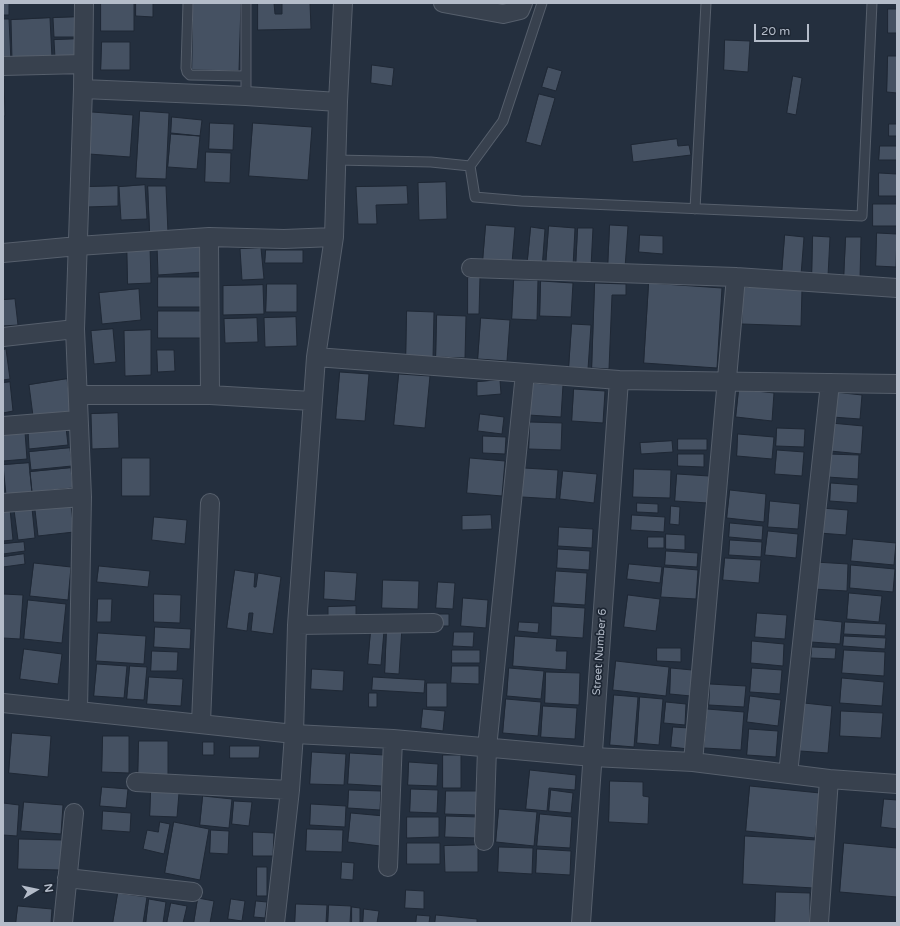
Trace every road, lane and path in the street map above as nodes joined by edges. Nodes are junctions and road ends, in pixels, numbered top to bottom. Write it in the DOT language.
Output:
graph roads {
  1 [pos="84,3"];
  2 [pos="188,3"];
  3 [pos="246,3"];
  4 [pos="343,3"];
  5 [pos="443,3"];
  6 [pos="523,3"];
  7 [pos="542,3"];
  8 [pos="706,3"];
  9 [pos="872,3"];
  10 [pos="83,64"];
  11 [pos="3,66"];
  12 [pos="246,76"];
  13 [pos="83,89"];
  14 [pos="246,96"];
  15 [pos="338,102"];
  16 [pos="336,160"];
  17 [pos="470,166"];
  18 [pos="695,209"];
  19 [pos="209,237"];
  20 [pos="334,238"];
  21 [pos="78,246"];
  22 [pos="3,253"];
  23 [pos="471,268"];
  24 [pos="736,277"];
  25 [pos="897,288"];
  26 [pos="75,329"];
  27 [pos="3,336"];
  28 [pos="316,357"];
  29 [pos="525,373"];
  30 [pos="619,380"];
  31 [pos="727,382"];
  32 [pos="830,383"];
  33 [pos="897,384"];
  34 [pos="78,395"];
  35 [pos="210,395"];
  36 [pos="312,401"];
  37 [pos="78,420"];
  38 [pos="3,426"];
  39 [pos="82,497"];
  40 [pos="3,503"];
  41 [pos="210,503"];
  42 [pos="434,622"];
  43 [pos="298,625"];
  44 [pos="3,703"];
  45 [pos="78,710"];
  46 [pos="201,723"];
  47 [pos="294,734"];
  48 [pos="393,739"];
  49 [pos="488,748"];
  50 [pos="593,757"];
  51 [pos="693,762"];
  52 [pos="788,774"];
  53 [pos="829,779"];
  54 [pos="897,781"];
  55 [pos="136,782"];
  56 [pos="290,790"];
  57 [pos="74,813"];
  58 [pos="484,841"];
  59 [pos="388,867"];
  60 [pos="67,878"];
  61 [pos="193,892"];
  62 [pos="63,923"];
  63 [pos="276,923"];
  64 [pos="581,923"];
  65 [pos="818,923"];
  1 -- 10 [label="street"];
  2 -- 12 [label="lane"];
  3 -- 12 [label="lane"];
  4 -- 15 [label="street"];
  5 -- 6 [label="street"];
  7 -- 17 [label="lane"];
  8 -- 18 [label="lane"];
  9 -- 18 [label="lane"];
  10 -- 11 [label="street"];
  10 -- 13 [label="street"];
  12 -- 14 [label="lane"];
  13 -- 14 [label="street"];
  13 -- 21 [label="street"];
  14 -- 15 [label="street"];
  15 -- 16 [label="street"];
  16 -- 17 [label="lane"];
  16 -- 20 [label="street"];
  17 -- 18 [label="lane"];
  19 -- 20 [label="street"];
  19 -- 21 [label="street"];
  19 -- 35 [label="street"];
  20 -- 28 [label="street"];
  21 -- 22 [label="street"];
  21 -- 26 [label="street"];
  23 -- 24 [label="street"];
  24 -- 25 [label="street"];
  24 -- 31 [label="street"];
  26 -- 27 [label="street"];
  26 -- 34 [label="street"];
  28 -- 29 [label="street"];
  28 -- 36 [label="street"];
  29 -- 30 [label="street"];
  29 -- 49 [label="street"];
  30 -- 31 [label="street"];
  30 -- 50 [label="street, Street Number 6"];
  31 -- 32 [label="street"];
  31 -- 51 [label="street"];
  32 -- 33 [label="street"];
  32 -- 52 [label="street"];
  34 -- 35 [label="street"];
  34 -- 37 [label="street"];
  35 -- 36 [label="street"];
  36 -- 43 [label="street"];
  37 -- 38 [label="street"];
  37 -- 39 [label="street"];
  39 -- 40 [label="street"];
  39 -- 45 [label="street"];
  41 -- 46 [label="street"];
  42 -- 43 [label="street"];
  43 -- 47 [label="street"];
  44 -- 45 [label="street"];
  45 -- 46 [label="street"];
  46 -- 47 [label="street"];
  47 -- 48 [label="street"];
  47 -- 56 [label="street"];
  48 -- 49 [label="street"];
  48 -- 59 [label="street"];
  49 -- 50 [label="street"];
  49 -- 58 [label="street"];
  50 -- 51 [label="street"];
  50 -- 64 [label="street, Street Number 6"];
  51 -- 52 [label="street"];
  52 -- 53 [label="street"];
  53 -- 54 [label="street"];
  53 -- 65 [label="street"];
  55 -- 56 [label="street"];
  56 -- 63 [label="street"];
  57 -- 60 [label="street"];
  60 -- 61 [label="street"];
  60 -- 62 [label="street"];
}
